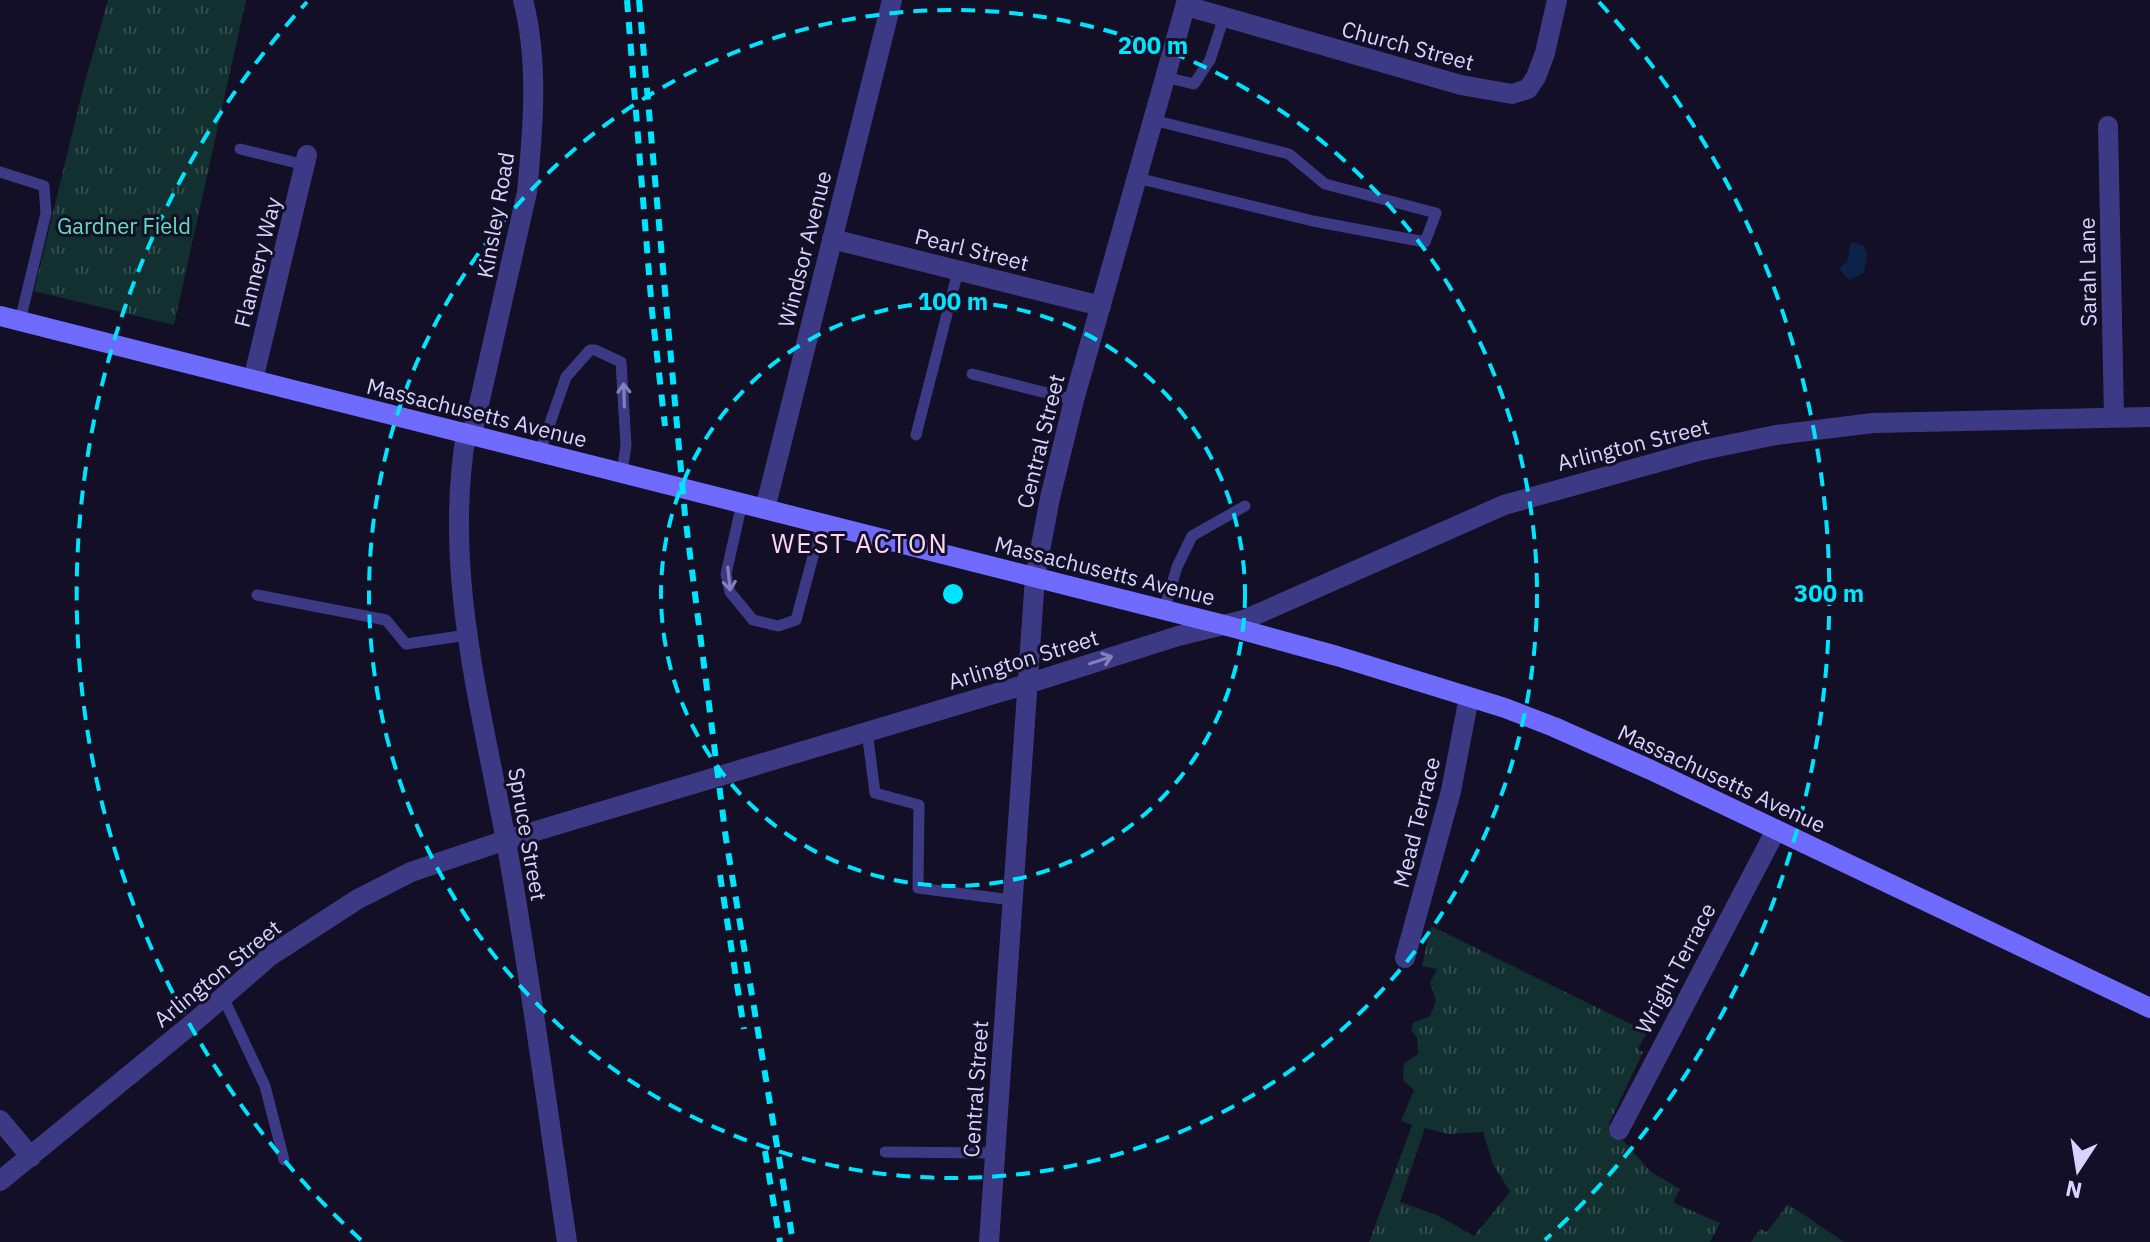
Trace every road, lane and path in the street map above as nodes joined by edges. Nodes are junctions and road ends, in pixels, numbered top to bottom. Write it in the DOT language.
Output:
graph roads {
  1 [pos="523,0"];
  2 [pos="892,0"];
  3 [pos="1557,0"];
  4 [pos="1186,3"];
  5 [pos="1224,17"];
  6 [pos="1165,77"];
  7 [pos="1153,120"];
  8 [pos="2108,126"];
  9 [pos="240,149"];
  10 [pos="306,160"];
  11 [pos="0,172"];
  12 [pos="1137,178"];
  13 [pos="832,239"];
  14 [pos="958,271"];
  15 [pos="1101,306"];
  16 [pos="0,316"];
  17 [pos="20,321"];
  18 [pos="972,374"];
  19 [pos="253,380"];
  20 [pos="1074,400"];
  21 [pos="2114,417"];
  22 [pos="2150,417"];
  23 [pos="469,434"];
  24 [pos="916,435"];
  25 [pos="540,452"];
  26 [pos="622,473"];
  27 [pos="742,503"];
  28 [pos="1245,506"];
  29 [pos="765,509"];
  30 [pos="822,523"];
  31 [pos="1035,577"];
  32 [pos="257,595"];
  33 [pos="1164,610"];
  34 [pos="1224,625"];
  35 [pos="467,635"];
  36 [pos="1027,684"];
  37 [pos="1469,697"];
  38 [pos="867,731"];
  39 [pos="1776,830"];
  40 [pos="506,840"];
  41 [pos="1012,900"];
  42 [pos="1405,958"];
  43 [pos="223,997"];
  44 [pos="2150,1008"];
  45 [pos="0,1120"];
  46 [pos="1619,1130"];
  47 [pos="885,1152"];
  48 [pos="995,1153"];
  49 [pos="31,1157"];
  50 [pos="284,1160"];
  51 [pos="0,1181"];
  52 [pos="567,1242"];
  53 [pos="989,1242"];
  1 -- 23 [label="street, Kinsley Road"];
  2 -- 13 [label="street, Windsor Avenue"];
  3 -- 5 [label="street, Church Street"];
  4 -- 5 [label="street, Church Street"];
  4 -- 6 [label="street, Central Street"];
  5 -- 6 [label="lane"];
  6 -- 7 [label="street, Central Street"];
  7 -- 12 [label="street, Central Street"];
  7 -- 12 [label="lane"];
  8 -- 21 [label="street, Sarah Lane"];
  9 -- 10 [label="lane"];
  10 -- 19 [label="street, Flannery Way"];
  11 -- 17 [label="lane"];
  12 -- 15 [label="street, Central Street"];
  13 -- 14 [label="street, Pearl Street"];
  13 -- 29 [label="street, Windsor Avenue"];
  14 -- 15 [label="street, Pearl Street"];
  14 -- 24 [label="lane"];
  15 -- 20 [label="street, Central Street"];
  16 -- 17 [label="main road, Massachusetts Avenue"];
  17 -- 19 [label="main road, Massachusetts Avenue"];
  18 -- 20 [label="lane"];
  19 -- 23 [label="main road, Massachusetts Avenue"];
  20 -- 31 [label="street, Central Street"];
  21 -- 22 [label="street, Arlington Street"];
  21 -- 34 [label="street, Arlington Street"];
  23 -- 25 [label="main road, Massachusetts Avenue"];
  23 -- 35 [label="street, Spruce Street"];
  25 -- 26 [label="main road, Massachusetts Avenue"];
  26 -- 25 [label="lane, one-way"];
  26 -- 27 [label="main road, Massachusetts Avenue"];
  27 -- 29 [label="main road, Massachusetts Avenue"];
  27 -- 30 [label="lane, one-way"];
  28 -- 33 [label="lane"];
  29 -- 30 [label="main road, Massachusetts Avenue"];
  30 -- 31 [label="main road, Massachusetts Avenue"];
  31 -- 33 [label="main road, Massachusetts Avenue"];
  31 -- 36 [label="street, Central Street"];
  32 -- 35 [label="lane"];
  33 -- 34 [label="main road, Massachusetts Avenue"];
  36 -- 34 [label="street, Arlington Street, one-way"];
  34 -- 37 [label="main road, Massachusetts Avenue"];
  35 -- 40 [label="street, Spruce Street"];
  36 -- 38 [label="street, Arlington Street"];
  36 -- 41 [label="street, Central Street"];
  37 -- 39 [label="main road, Massachusetts Avenue"];
  37 -- 42 [label="street, Mead Terrace"];
  38 -- 40 [label="street, Arlington Street"];
  38 -- 41 [label="lane"];
  39 -- 44 [label="main road, Massachusetts Avenue"];
  39 -- 46 [label="street, Wright Terrace"];
  40 -- 43 [label="street, Arlington Street"];
  40 -- 52 [label="street, Spruce Street"];
  41 -- 48 [label="street, Central Street"];
  43 -- 49 [label="street, Arlington Street"];
  43 -- 50 [label="lane"];
  45 -- 49 [label="street"];
  47 -- 48 [label="lane"];
  48 -- 53 [label="street, Central Street"];
  49 -- 51 [label="street, Arlington Street"];
}
